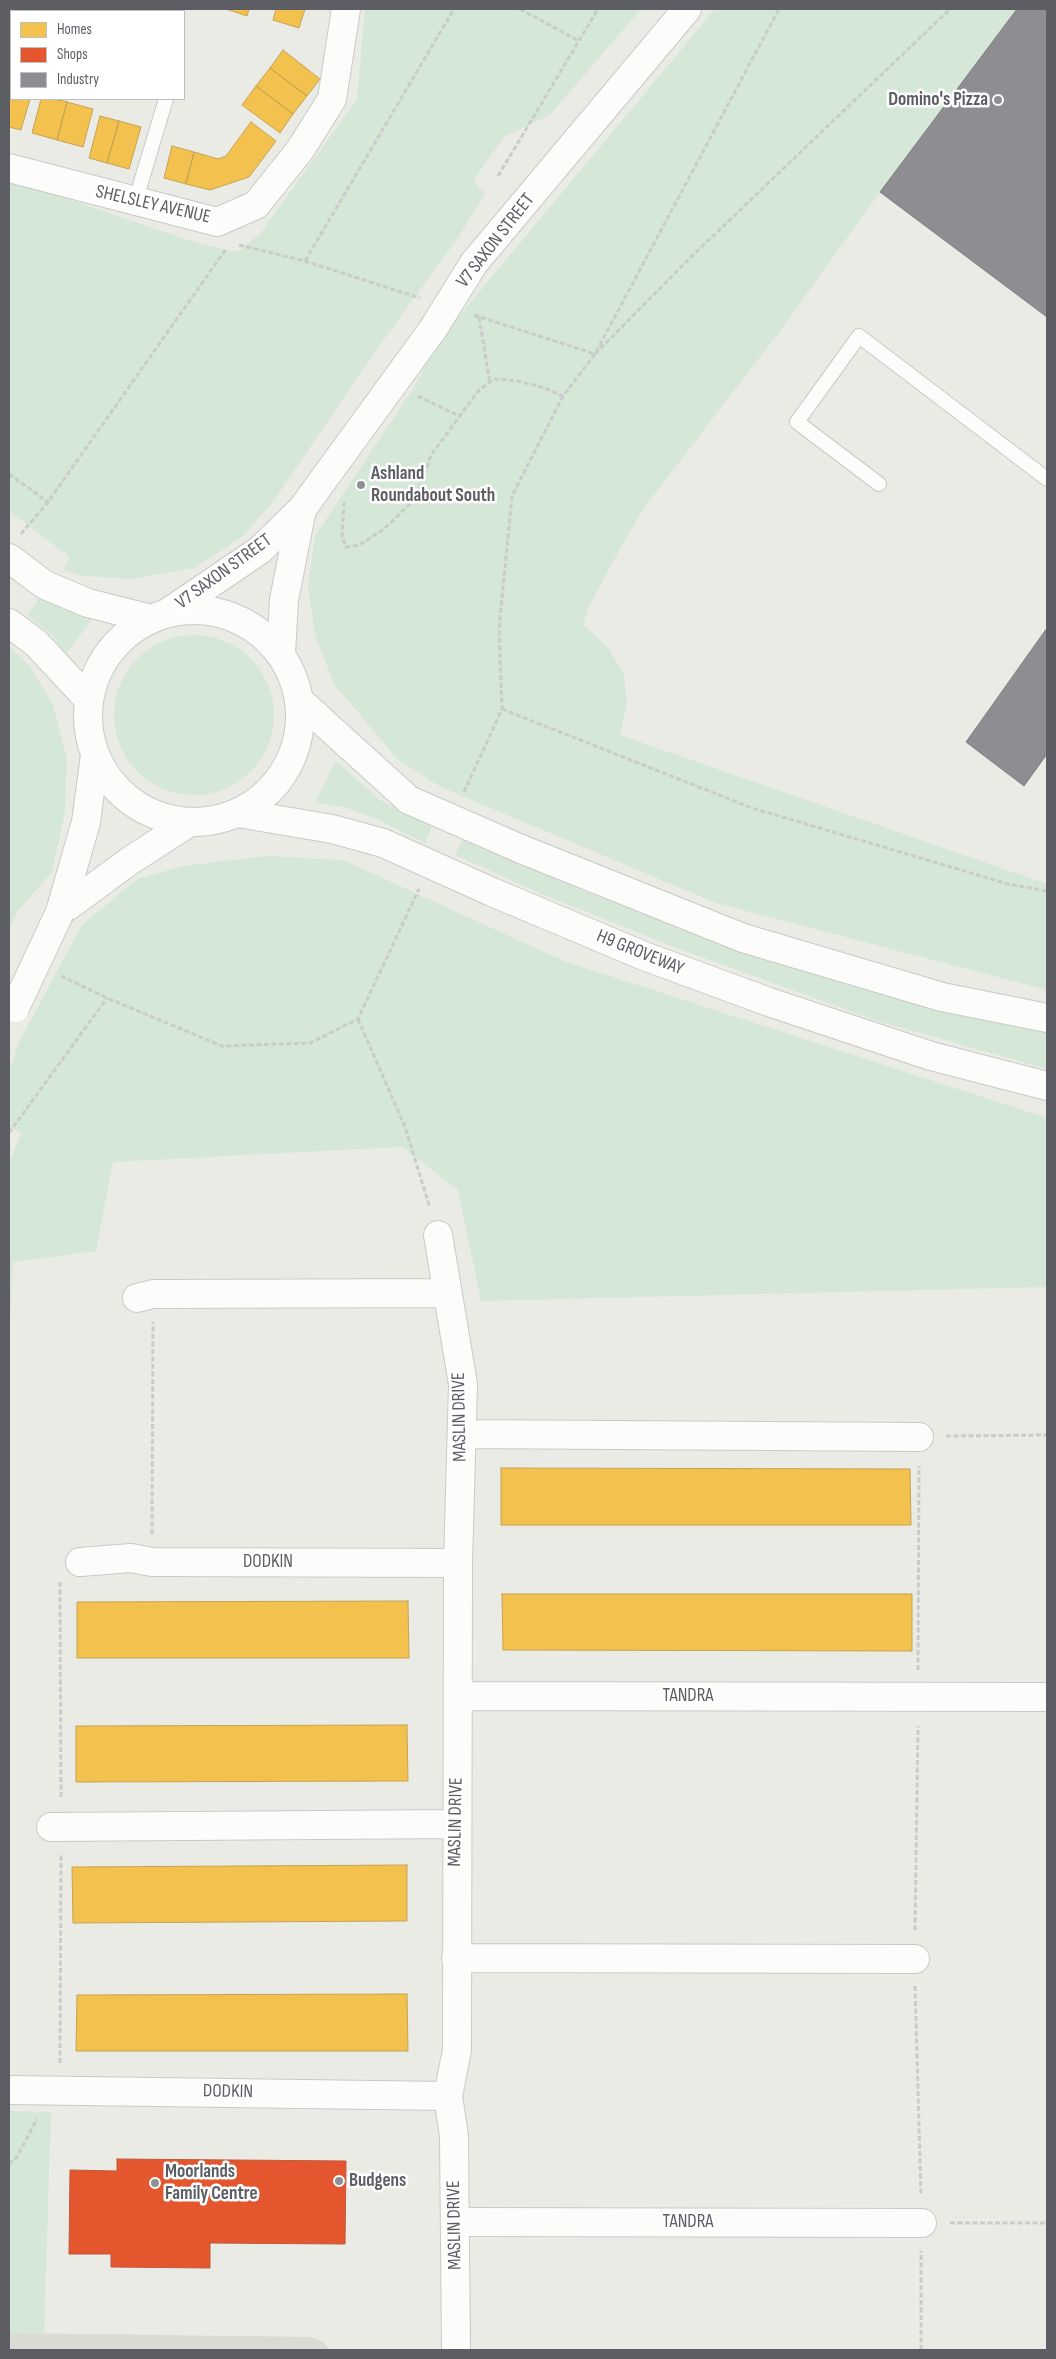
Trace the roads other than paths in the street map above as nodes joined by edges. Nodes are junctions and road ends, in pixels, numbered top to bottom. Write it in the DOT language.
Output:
graph roads {
  1 [pos="346,9"];
  2 [pos="687,9"];
  3 [pos="166,100"];
  4 [pos="9,168"];
  5 [pos="135,202"];
  6 [pos="1047,479"];
  7 [pos="879,484"];
  8 [pos="302,509"];
  9 [pos="14,547"];
  10 [pos="159,616"];
  11 [pos="11,625"];
  12 [pos="281,654"];
  13 [pos="89,700"];
  14 [pos="300,701"];
  15 [pos="95,755"];
  16 [pos="238,813"];
  17 [pos="190,822"];
  18 [pos="60,912"];
  19 [pos="12,1014"];
  20 [pos="1043,1016"];
  21 [pos="1047,1086"];
  22 [pos="438,1235"];
  23 [pos="447,1293"];
  24 [pos="145,1296"];
  25 [pos="462,1434"];
  26 [pos="919,1437"];
  27 [pos="80,1562"];
  28 [pos="458,1563"];
  29 [pos="458,1696"];
  30 [pos="1047,1697"];
  31 [pos="456,1824"];
  32 [pos="51,1827"];
  33 [pos="456,1958"];
  34 [pos="915,1959"];
  35 [pos="9,2090"];
  36 [pos="448,2096"];
  37 [pos="455,2222"];
  38 [pos="922,2223"];
  39 [pos="456,2350"];
  1 -- 5 [label="street, SHELSLEY AVENUE"];
  2 -- 8 [label="street, V7 SAXON STREET, bridge"];
  3 -- 5 [label="lane"];
  4 -- 5 [label="street, SHELSLEY AVENUE"];
  6 -- 7 [label="lane"];
  8 -- 10 [label="street, V7 SAXON STREET"];
  8 -- 12 [label="street, V7 SAXON STREET"];
  9 -- 10 [label="street"];
  10 -- 12 [label="street"];
  10 -- 13 [label="street, V7 SAXON STREET"];
  11 -- 13 [label="street"];
  12 -- 14 [label="street"];
  13 -- 15 [label="street, V7 SAXON STREET"];
  14 -- 16 [label="street"];
  14 -- 20 [label="street, bridge"];
  15 -- 17 [label="street"];
  15 -- 18 [label="street"];
  16 -- 17 [label="street"];
  16 -- 21 [label="street, H9 GROVEWAY, bridge"];
  17 -- 18 [label="street"];
  18 -- 19 [label="street, bridge"];
  22 -- 23 [label="street, MASLIN DRIVE"];
  23 -- 24 [label="street"];
  23 -- 25 [label="street, MASLIN DRIVE"];
  25 -- 26 [label="street"];
  25 -- 28 [label="street, MASLIN DRIVE"];
  27 -- 28 [label="street, DODKIN"];
  28 -- 29 [label="street, MASLIN DRIVE"];
  29 -- 30 [label="street, TANDRA"];
  29 -- 31 [label="street, MASLIN DRIVE"];
  31 -- 32 [label="street"];
  31 -- 33 [label="street, MASLIN DRIVE"];
  33 -- 34 [label="street"];
  33 -- 36 [label="street, MASLIN DRIVE"];
  35 -- 36 [label="street, DODKIN"];
  36 -- 37 [label="street, MASLIN DRIVE"];
  37 -- 38 [label="street, TANDRA"];
  37 -- 39 [label="street, MASLIN DRIVE"];
}
